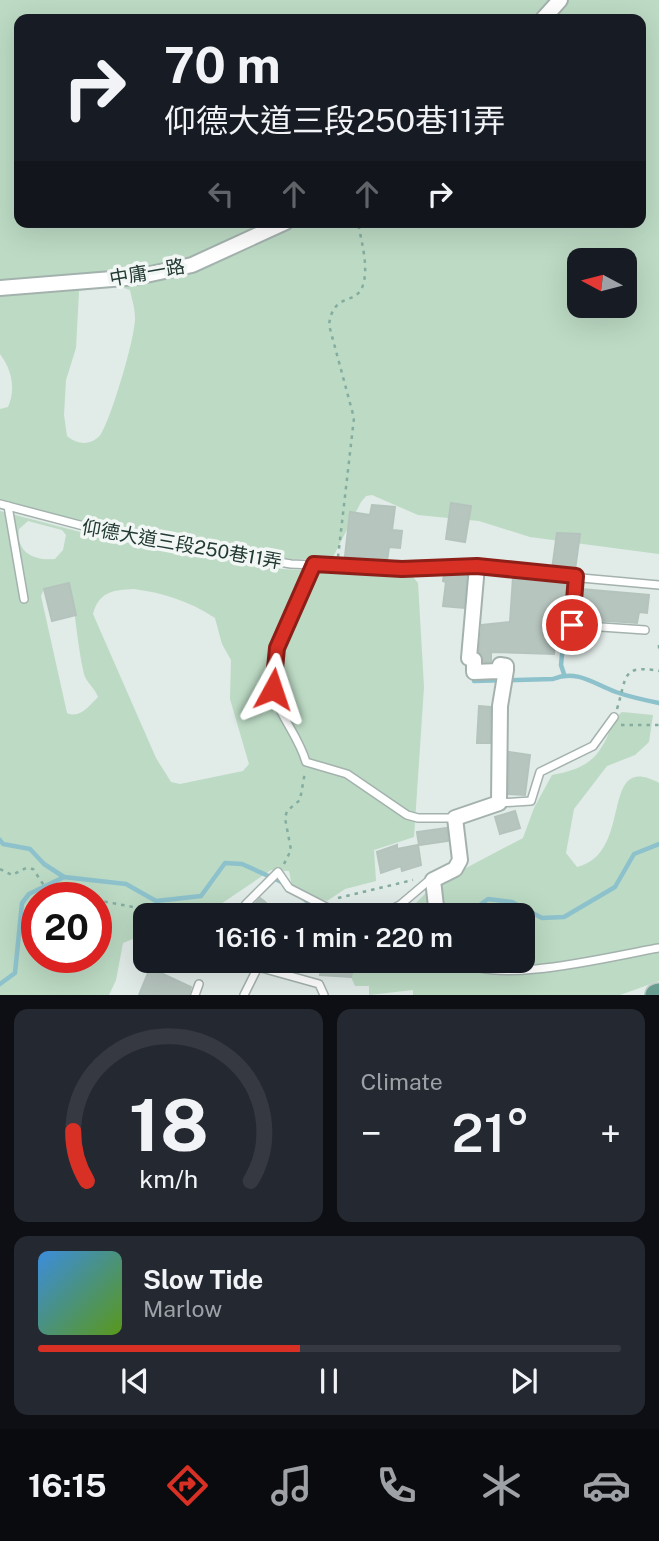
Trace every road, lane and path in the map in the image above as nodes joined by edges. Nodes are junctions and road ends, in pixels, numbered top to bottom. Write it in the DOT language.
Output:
graph roads {
  1 [pos="560,0"];
  2 [pos="547,14"];
  3 [pos="273,228"];
  4 [pos="359,228"];
  5 [pos="0,288"];
  6 [pos="4,505"];
  7 [pos="314,564"];
  8 [pos="337,564"];
  9 [pos="477,566"];
  10 [pos="576,576"];
  11 [pos="659,585"];
  12 [pos="24,598"];
  13 [pos="645,630"];
  14 [pos="659,645"];
  15 [pos="659,652"];
  16 [pos="659,671"];
  17 [pos="614,717"];
  18 [pos="659,724"];
  19 [pos="306,762"];
  20 [pos="499,803"];
  21 [pos="455,818"];
  22 [pos="0,869"];
  23 [pos="455,869"];
  24 [pos="278,872"];
  25 [pos="431,879"];
  26 [pos="42,882"];
  27 [pos="360,892"];
  28 [pos="112,903"];
  29 [pos="247,903"];
  30 [pos="313,903"];
  31 [pos="403,903"];
  32 [pos="436,903"];
  33 [pos="133,907"];
  34 [pos="659,948"];
  35 [pos="535,971"];
  36 [pos="253,973"];
  37 [pos="284,973"];
  38 [pos="199,984"];
  39 [pos="195,995"];
  40 [pos="244,995"];
  41 [pos="324,995"];
  1 -- 2 [label="street"];
  3 -- 5 [label="street, 中庸一路"];
  4 -- 8 [label="path"];
  6 -- 7 [label="lane, 仰德大道三段250巷11弄"];
  6 -- 12 [label="lane"];
  7 -- 8 [label="lane, 仰德大道三段250巷11弄"];
  7 -- 19 [label="lane"];
  8 -- 9 [label="lane, 仰德大道三段250巷11弄"];
  9 -- 10 [label="lane, 仰德大道三段250巷11弄"];
  9 -- 20 [label="street"];
  10 -- 11 [label="lane, 仰德大道三段250巷11弄"];
  10 -- 13 [label="lane"];
  14 -- 15 [label="path"];
  16 -- 17 [label="path"];
  17 -- 18 [label="path"];
  17 -- 20 [label="lane"];
  19 -- 21 [label="lane"];
  19 -- 24 [label="path"];
  20 -- 21 [label="street"];
  21 -- 23 [label="street"];
  22 -- 26 [label="path"];
  23 -- 25 [label="lane"];
  23 -- 32 [label="street"];
  24 -- 29 [label="lane"];
  24 -- 30 [label="lane"];
  25 -- 27 [label="path"];
  25 -- 31 [label="lane"];
  28 -- 33 [label="path"];
  34 -- 35 [label="lane"];
  36 -- 40 [label="lane"];
  37 -- 41 [label="lane"];
  38 -- 39 [label="lane"];
}
